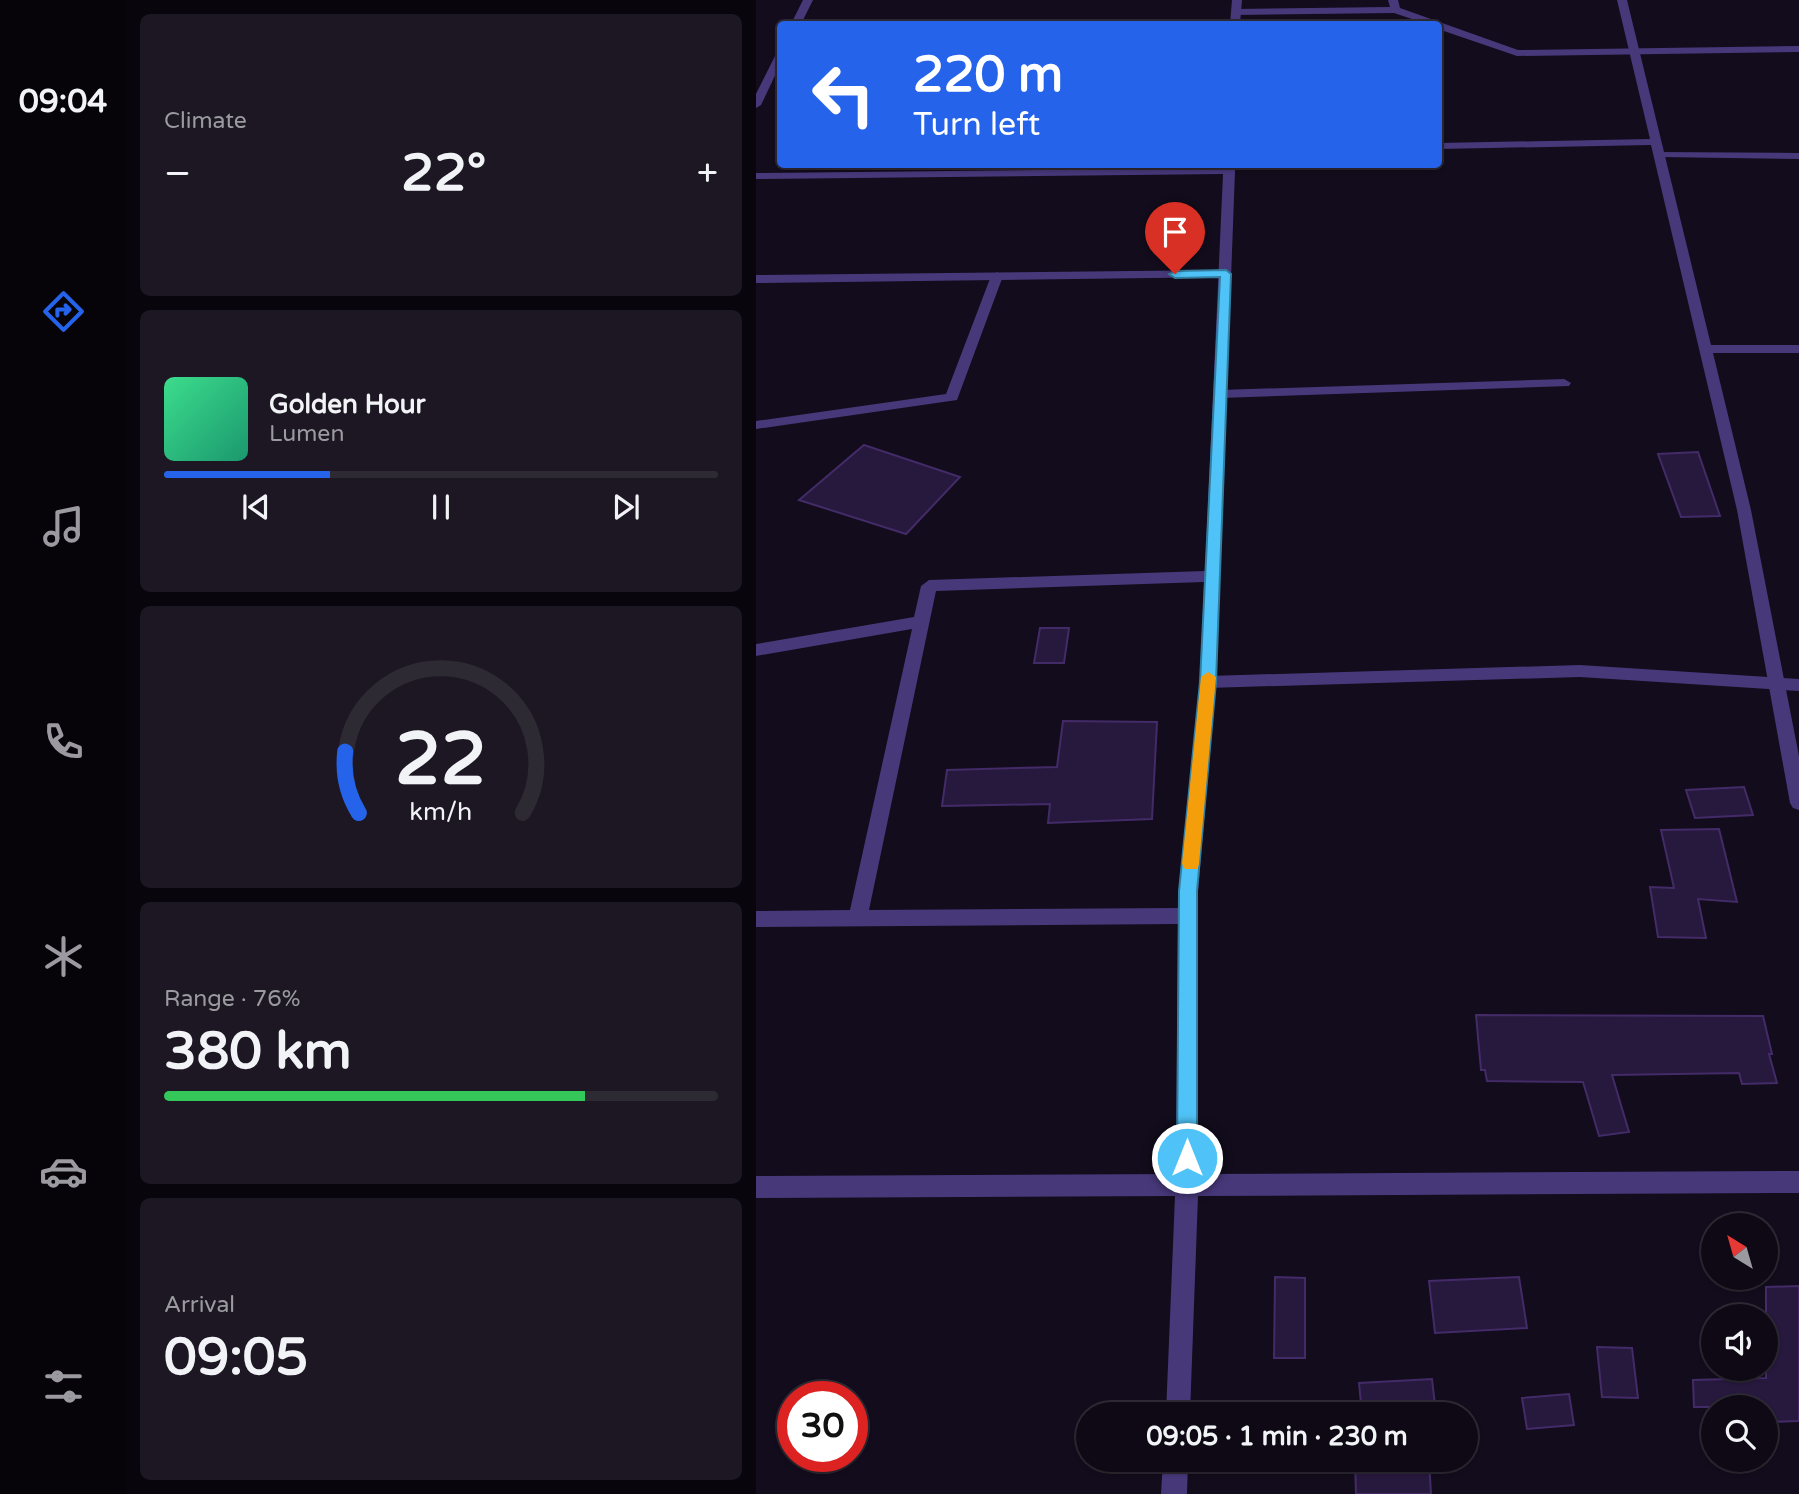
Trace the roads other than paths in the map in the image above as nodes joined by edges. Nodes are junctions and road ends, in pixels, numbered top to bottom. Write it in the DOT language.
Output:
graph roads {
  1 [pos="808,0"];
  2 [pos="1237,0"];
  3 [pos="1622,0"];
  4 [pos="1394,5"];
  5 [pos="1236,12"];
  6 [pos="798,21"];
  7 [pos="1235,21"];
  8 [pos="1428,21"];
  9 [pos="1442,27"];
  10 [pos="1799,49"];
  11 [pos="1635,51"];
  12 [pos="777,62"];
  13 [pos="756,105"];
  14 [pos="1442,146"];
  15 [pos="1658,148"];
  16 [pos="1799,156"];
  17 [pos="1229,168"];
  18 [pos="756,176"];
  19 [pos="1226,274"];
  20 [pos="997,276"];
  21 [pos="756,279"];
  22 [pos="1706,349"];
  23 [pos="1799,349"];
  24 [pos="1564,383"];
  25 [pos="1220,394"];
  26 [pos="756,425"];
  27 [pos="1212,576"];
  28 [pos="922,621"];
  29 [pos="756,650"];
  30 [pos="1208,682"];
  31 [pos="1775,685"];
  32 [pos="1799,685"];
  33 [pos="1799,803"];
  34 [pos="1188,916"];
  35 [pos="858,918"];
  36 [pos="756,919"];
  37 [pos="1799,1182"];
  38 [pos="1187,1185"];
  39 [pos="756,1187"];
  40 [pos="1178,1402"];
  41 [pos="1175,1472"];
  42 [pos="1174,1494"];
  1 -- 6 [label="street"];
  2 -- 5 [label="street"];
  3 -- 11 [label="street"];
  4 -- 5 [label="street"];
  4 -- 8 [label="street"];
  5 -- 7 [label="street"];
  9 -- 11 [label="street"];
  10 -- 11 [label="street"];
  11 -- 15 [label="street"];
  12 -- 13 [label="street"];
  14 -- 15 [label="street"];
  15 -- 16 [label="street"];
  15 -- 22 [label="street"];
  17 -- 18 [label="street"];
  17 -- 19 [label="street"];
  19 -- 20 [label="street"];
  19 -- 25 [label="street"];
  20 -- 21 [label="street"];
  20 -- 26 [label="street"];
  22 -- 23 [label="street"];
  22 -- 31 [label="street"];
  24 -- 25 [label="street"];
  25 -- 27 [label="street"];
  27 -- 28 [label="street"];
  27 -- 30 [label="street"];
  28 -- 29 [label="street"];
  28 -- 35 [label="street"];
  30 -- 31 [label="street"];
  30 -- 34 [label="street"];
  31 -- 32 [label="street"];
  31 -- 33 [label="street"];
  34 -- 35 [label="street"];
  34 -- 38 [label="street"];
  35 -- 36 [label="street"];
  37 -- 38 [label="street"];
  38 -- 39 [label="street"];
  38 -- 40 [label="street"];
  41 -- 42 [label="street"];
}
